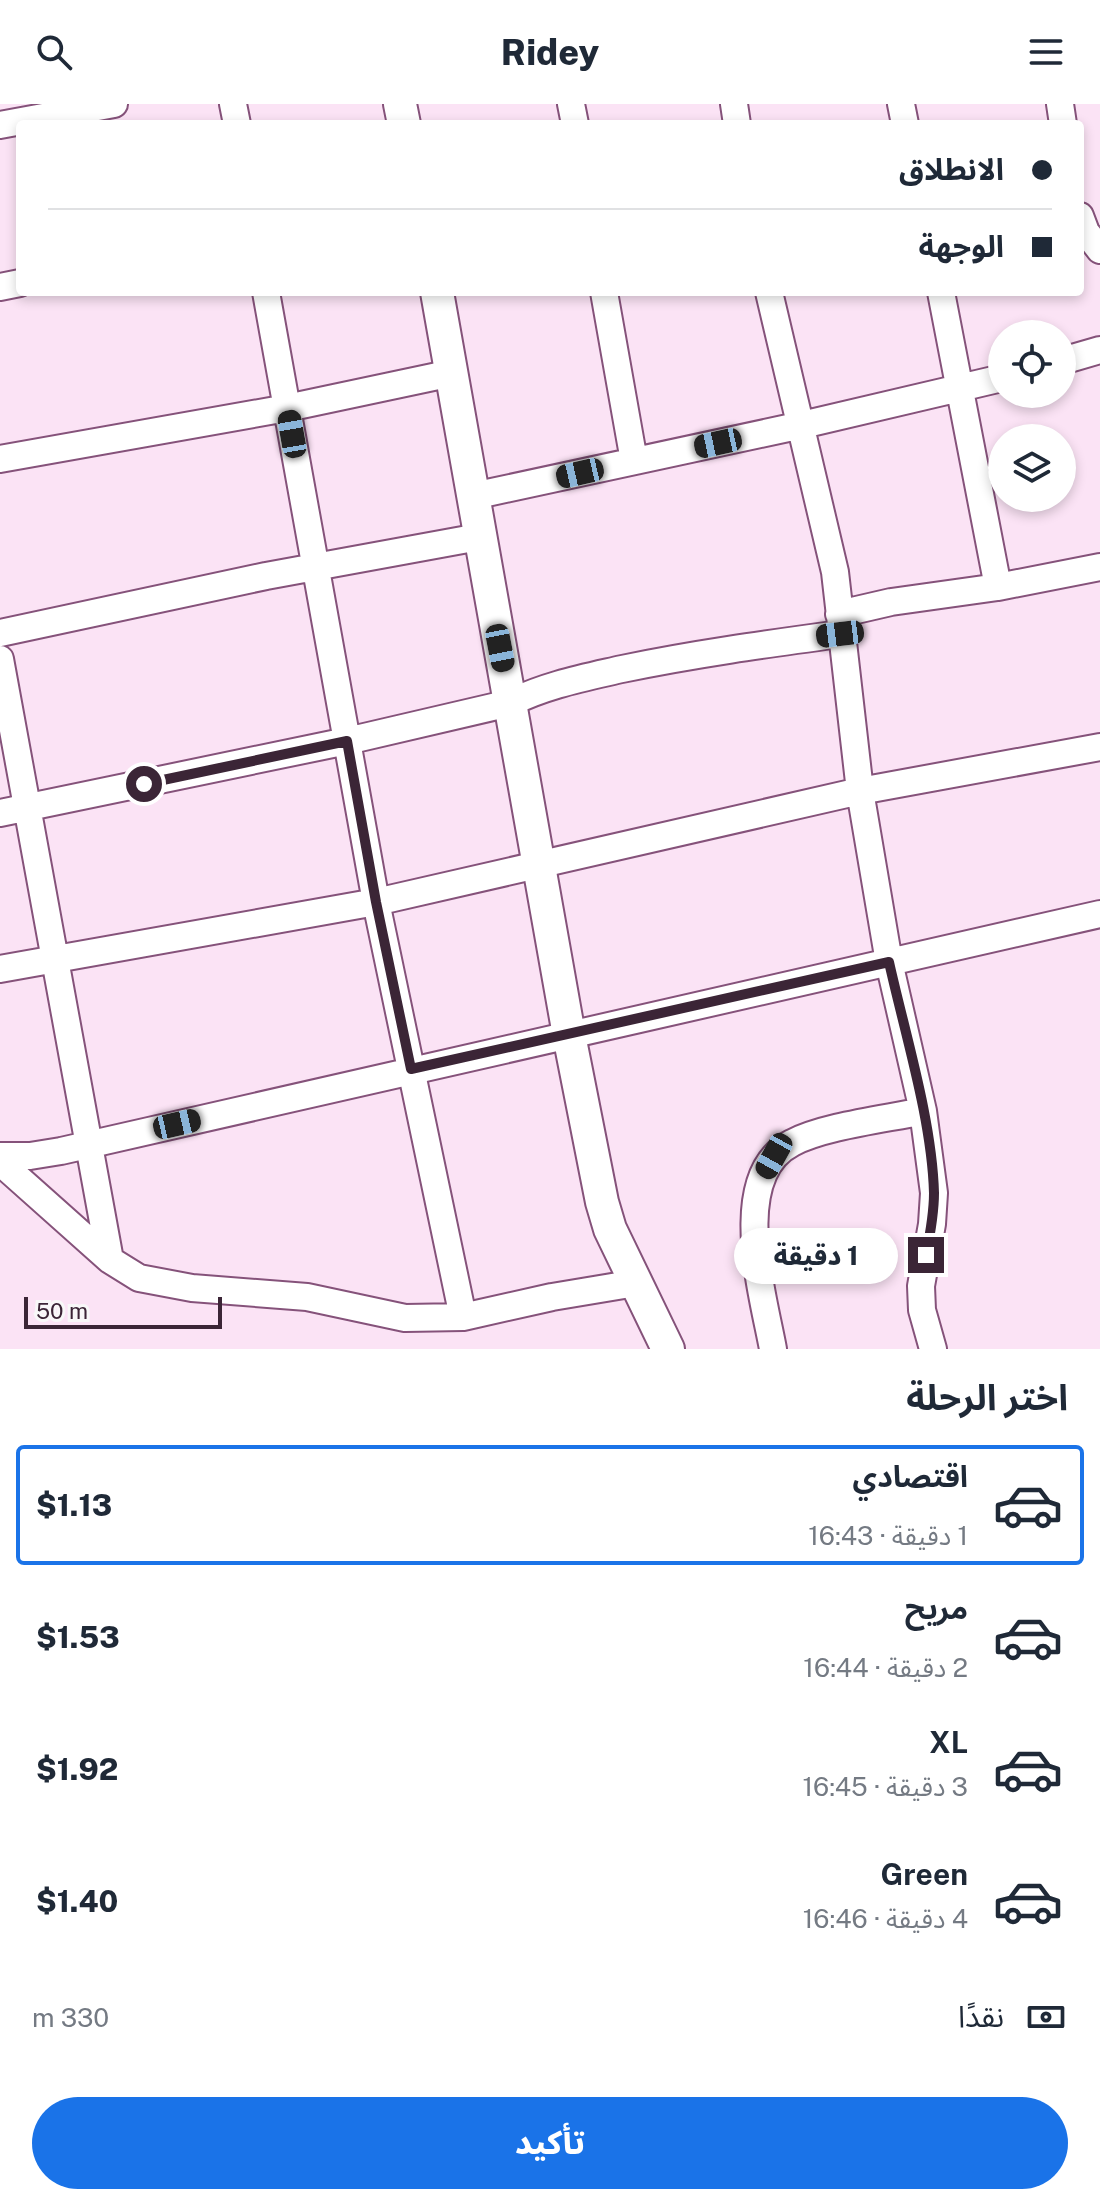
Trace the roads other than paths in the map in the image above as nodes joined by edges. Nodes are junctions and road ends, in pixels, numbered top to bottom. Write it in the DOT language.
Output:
graph roads {
  1 [pos="114,104"];
  2 [pos="27,120"];
  3 [pos="1084,227"];
  4 [pos="1100,250"];
  5 [pos="267,296"];
  6 [pos="438,296"];
  7 [pos="605,296"];
  8 [pos="770,296"];
  9 [pos="942,296"];
  10 [pos="1100,350"];
  11 [pos="1076,357"];
  12 [pos="452,373"];
  13 [pos="988,382"];
  14 [pos="961,389"];
  15 [pos="287,408"];
  16 [pos="802,425"];
  17 [pos="0,459"];
  18 [pos="634,461"];
  19 [pos="473,496"];
  20 [pos="479,537"];
  21 [pos="316,567"];
  22 [pos="1100,567"];
  23 [pos="998,587"];
  24 [pos="840,624"];
  25 [pos="0,633"];
  26 [pos="0,659"];
  27 [pos="510,703"];
  28 [pos="347,741"];
  29 [pos="1100,747"];
  30 [pos="860,791"];
  31 [pos="27,808"];
  32 [pos="0,813"];
  33 [pos="541,866"];
  34 [pos="376,902"];
  35 [pos="1100,914"];
  36 [pos="55,958"];
  37 [pos="889,962"];
  38 [pos="0,969"];
  39 [pos="569,1035"];
  40 [pos="411,1069"];
  41 [pos="923,1111"];
  42 [pos="89,1144"];
  43 [pos="0,1156"];
  44 [pos="0,1162"];
  45 [pos="110,1260"];
  46 [pos="636,1283"];
  47 [pos="463,1317"];
  48 [pos="668,1349"];
  49 [pos="773,1349"];
  50 [pos="933,1349"];
  1 -- 2 [label="street"];
  3 -- 4 [label="street"];
  5 -- 15 [label="street"];
  6 -- 12 [label="street"];
  7 -- 18 [label="street"];
  8 -- 16 [label="street"];
  9 -- 14 [label="street"];
  10 -- 11 [label="street"];
  12 -- 15 [label="street"];
  12 -- 19 [label="street"];
  13 -- 14 [label="street"];
  14 -- 16 [label="street"];
  14 -- 23 [label="street"];
  15 -- 17 [label="street"];
  15 -- 21 [label="street"];
  16 -- 18 [label="street"];
  16 -- 24 [label="street"];
  18 -- 19 [label="street"];
  19 -- 20 [label="street"];
  20 -- 21 [label="street"];
  20 -- 27 [label="street"];
  21 -- 25 [label="street"];
  21 -- 28 [label="street"];
  22 -- 23 [label="street"];
  23 -- 24 [label="street"];
  24 -- 27 [label="street"];
  24 -- 30 [label="street"];
  26 -- 31 [label="street"];
  27 -- 28 [label="street"];
  27 -- 33 [label="street"];
  28 -- 31 [label="street"];
  28 -- 34 [label="street"];
  29 -- 30 [label="street"];
  30 -- 33 [label="street"];
  30 -- 37 [label="street"];
  31 -- 32 [label="street"];
  31 -- 36 [label="street"];
  33 -- 34 [label="street"];
  33 -- 39 [label="street"];
  34 -- 36 [label="street"];
  34 -- 40 [label="street"];
  35 -- 37 [label="street"];
  36 -- 38 [label="street"];
  36 -- 42 [label="street"];
  37 -- 39 [label="street"];
  37 -- 41 [label="street"];
  39 -- 40 [label="street"];
  39 -- 46 [label="street"];
  40 -- 42 [label="street"];
  40 -- 47 [label="street"];
  41 -- 49 [label="street"];
  41 -- 50 [label="street"];
  42 -- 43 [label="street"];
  42 -- 45 [label="street"];
  44 -- 45 [label="street"];
  45 -- 47 [label="street"];
  46 -- 47 [label="street"];
  46 -- 48 [label="street"];
}
